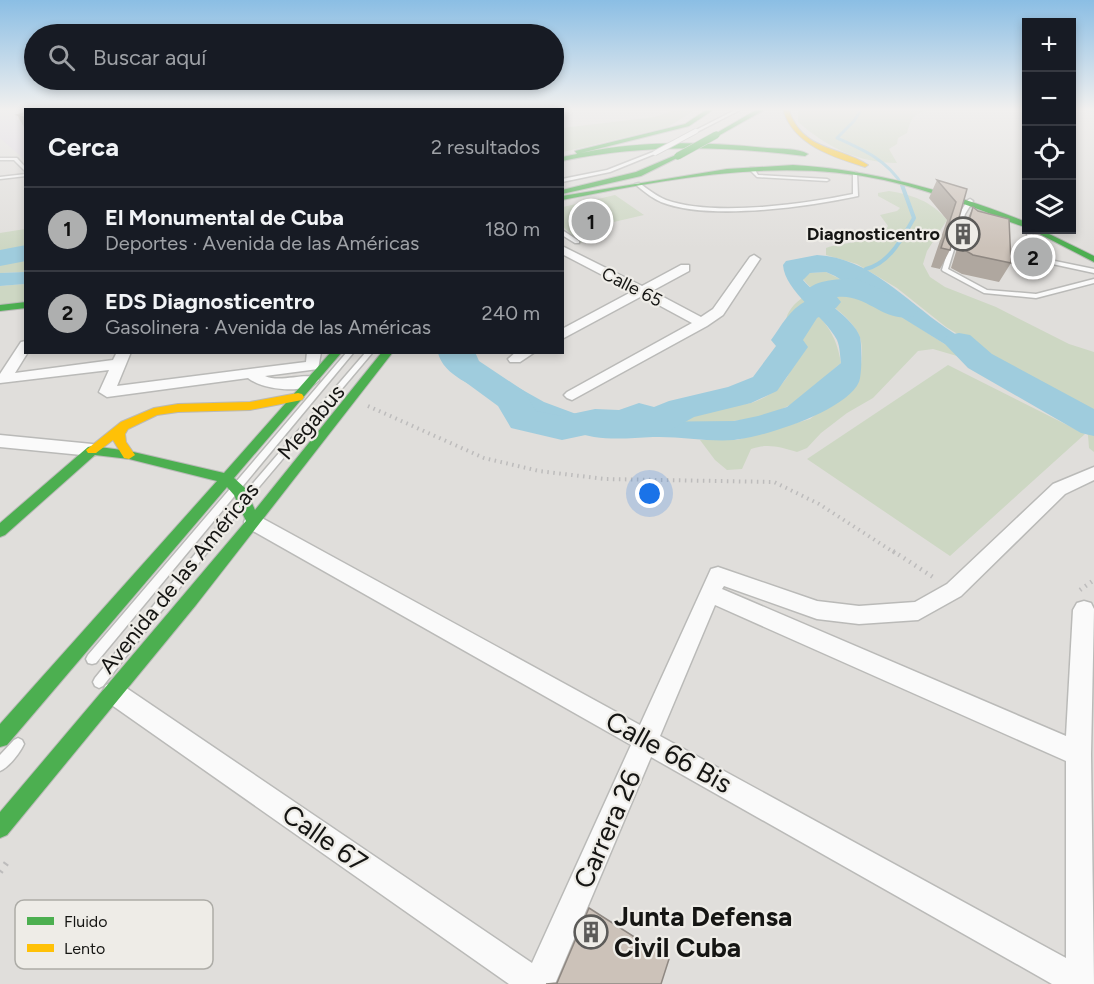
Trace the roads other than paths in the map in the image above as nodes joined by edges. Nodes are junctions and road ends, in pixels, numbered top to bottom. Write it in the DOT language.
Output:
graph roads {
  1 [pos="616,156"];
  2 [pos="647,156"];
  3 [pos="678,156"];
  4 [pos="687,156"];
  5 [pos="714,156"];
  6 [pos="781,156"];
  7 [pos="802,156"];
  8 [pos="837,156"];
  9 [pos="0,159"];
  10 [pos="564,167"];
  11 [pos="792,167"];
  12 [pos="752,169"];
  13 [pos="860,169"];
  14 [pos="24,170"];
  15 [pos="24,173"];
  16 [pos="0,178"];
  17 [pos="827,180"];
  18 [pos="564,181"];
  19 [pos="637,184"];
  20 [pos="933,184"];
  21 [pos="564,192"];
  22 [pos="564,198"];
  23 [pos="970,201"];
  24 [pos="1022,211"];
  25 [pos="1022,224"];
  26 [pos="564,233"];
  27 [pos="1029,234"];
  28 [pos="1044,234"];
  29 [pos="1073,234"];
  30 [pos="577,242"];
  31 [pos="1094,244"];
  32 [pos="564,250"];
  33 [pos="1029,252"];
  34 [pos="754,259"];
  35 [pos="1094,259"];
  36 [pos="1046,261"];
  37 [pos="685,268"];
  38 [pos="1094,271"];
  39 [pos="1094,281"];
  40 [pos="642,293"];
  41 [pos="24,305"];
  42 [pos="0,308"];
  43 [pos="702,323"];
  44 [pos="564,334"];
  45 [pos="24,348"];
  46 [pos="314,354"];
  47 [pos="335,354"];
  48 [pos="349,354"];
  49 [pos="368,354"];
  50 [pos="386,354"];
  51 [pos="121,358"];
  52 [pos="251,373"];
  53 [pos="312,380"];
  54 [pos="572,395"];
  55 [pos="298,397"];
  56 [pos="125,425"];
  57 [pos="0,441"];
  58 [pos="92,450"];
  59 [pos="129,455"];
  60 [pos="1094,473"];
  61 [pos="236,487"];
  62 [pos="253,522"];
  63 [pos="0,531"];
  64 [pos="714,584"];
  65 [pos="1084,610"];
  66 [pos="87,664"];
  67 [pos="104,690"];
  68 [pos="28,733"];
  69 [pos="0,738"];
  70 [pos="647,740"];
  71 [pos="1078,754"];
  72 [pos="0,765"];
  73 [pos="0,828"];
  74 [pos="538,984"];
  75 [pos="1082,984"];
  1 -- 10 [label="main road"];
  2 -- 18 [label="lane, bridge"];
  3 -- 21 [label="main road, bridge"];
  4 -- 19 [label="main road"];
  5 -- 11 [label="main road"];
  6 -- 13 [label="main road"];
  7 -- 13 [label="main road"];
  8 -- 13 [label="main road"];
  9 -- 14 [label="lane"];
  11 -- 12 [label="main road"];
  11 -- 13 [label="main road"];
  12 -- 17 [label="lane"];
  12 -- 19 [label="main road"];
  13 -- 19 [label="lane"];
  13 -- 20 [label="main road"];
  15 -- 16 [label="lane"];
  19 -- 22 [label="main road"];
  20 -- 23 [label="main road"];
  20 -- 24 [label="main road"];
  23 -- 25 [label="main road"];
  23 -- 39 [label="lane"];
  26 -- 30 [label="lane"];
  27 -- 33 [label="lane"];
  28 -- 35 [label="main road"];
  29 -- 31 [label="main road"];
  32 -- 40 [label="street, Calle 65"];
  34 -- 43 [label="street"];
  36 -- 38 [label="lane"];
  37 -- 40 [label="street"];
  40 -- 43 [label="street, Calle 65"];
  40 -- 44 [label="street"];
  41 -- 42 [label="main road"];
  43 -- 54 [label="street"];
  45 -- 51 [label="street"];
  46 -- 52 [label="street"];
  47 -- 53 [label="main road, Avenida de las Américas"];
  48 -- 61 [label="lane, Megabus"];
  49 -- 61 [label="lane, Megabus"];
  50 -- 62 [label="main road, Avenida de las Américas"];
  51 -- 52 [label="street"];
  52 -- 53 [label="street"];
  53 -- 55 [label="main road, Avenida de las Américas"];
  55 -- 56 [label="main road"];
  55 -- 61 [label="main road, Avenida de las Américas"];
  56 -- 58 [label="main road"];
  56 -- 59 [label="main road"];
  57 -- 58 [label="street"];
  58 -- 59 [label="main road"];
  58 -- 63 [label="main road"];
  59 -- 61 [label="main road"];
  60 -- 64 [label="street"];
  61 -- 62 [label="main road"];
  61 -- 66 [label="lane, Megabus"];
  61 -- 67 [label="lane, Megabus"];
  61 -- 69 [label="main road, Avenida de las Américas"];
  62 -- 67 [label="main road, Avenida de las Américas"];
  62 -- 70 [label="street, Calle 66 Bis"];
  64 -- 70 [label="street, Carrera 26"];
  64 -- 71 [label="street"];
  65 -- 71 [label="street"];
  67 -- 73 [label="main road, Avenida de las Américas"];
  67 -- 74 [label="street, Calle 67"];
  68 -- 72 [label="lane"];
  70 -- 74 [label="street, Carrera 26"];
  70 -- 75 [label="street, Calle 66 Bis"];
  71 -- 75 [label="street"];
}
